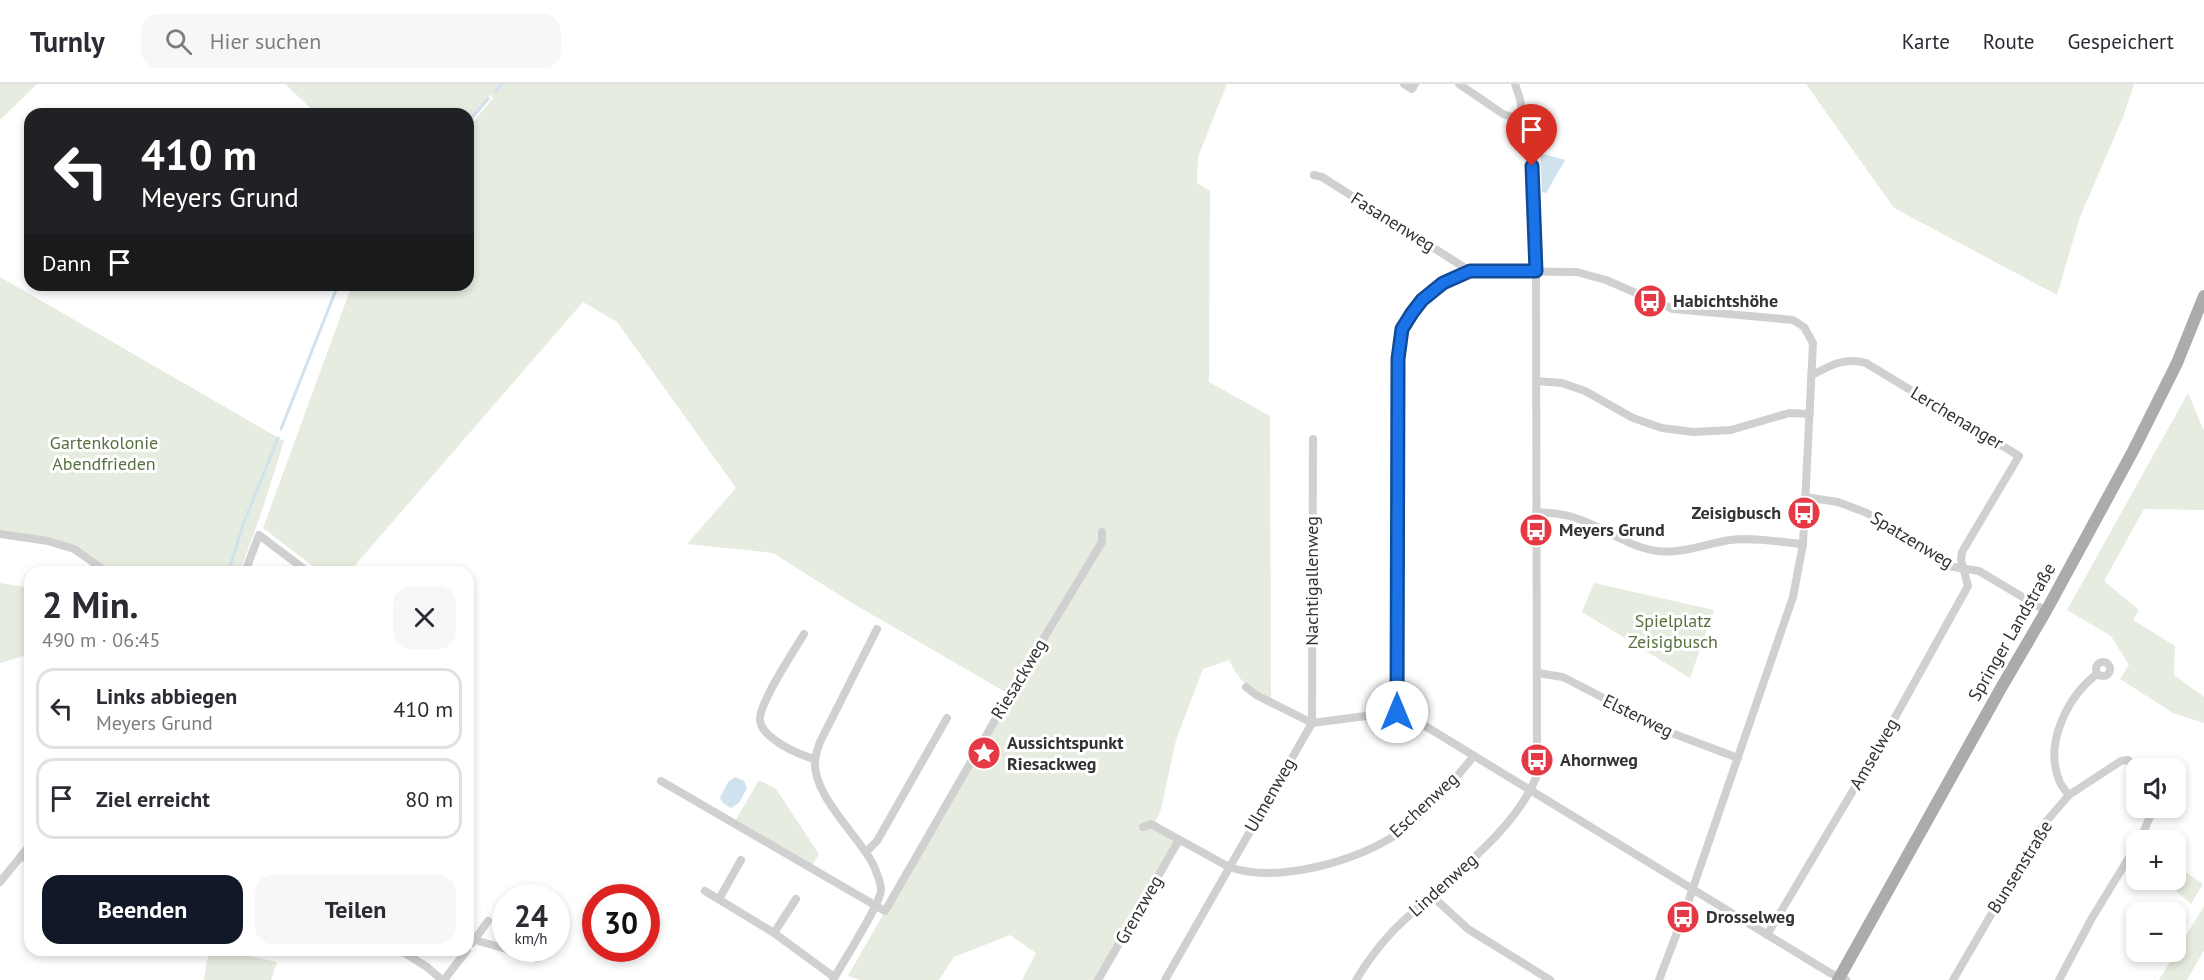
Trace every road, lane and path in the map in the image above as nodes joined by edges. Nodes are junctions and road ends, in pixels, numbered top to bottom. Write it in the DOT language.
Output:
graph roads {
  1 [pos="1404,84"];
  2 [pos="1415,84"];
  3 [pos="1459,84"];
  4 [pos="1515,84"];
  5 [pos="1525,121"];
  6 [pos="1314,175"];
  7 [pos="1470,271"];
  8 [pos="1536,271"];
  9 [pos="2204,296"];
  10 [pos="1812,375"];
  11 [pos="1536,381"];
  12 [pos="1810,414"];
  13 [pos="1313,439"];
  14 [pos="1805,497"];
  15 [pos="1536,512"];
  16 [pos="1102,532"];
  17 [pos="0,534"];
  18 [pos="1803,544"];
  19 [pos="98,566"];
  20 [pos="247,566"];
  21 [pos="300,566"];
  22 [pos="1962,568"];
  23 [pos="2046,611"];
  24 [pos="877,629"];
  25 [pos="804,634"];
  26 [pos="1538,673"];
  27 [pos="2097,674"];
  28 [pos="1246,687"];
  29 [pos="1397,712"];
  30 [pos="947,718"];
  31 [pos="1312,723"];
  32 [pos="1474,756"];
  33 [pos="1738,758"];
  34 [pos="815,759"];
  35 [pos="2126,760"];
  36 [pos="661,781"];
  37 [pos="1531,790"];
  38 [pos="2069,795"];
  39 [pos="1143,826"];
  40 [pos="1179,840"];
  41 [pos="24,852"];
  42 [pos="866,852"];
  43 [pos="22,855"];
  44 [pos="741,860"];
  45 [pos="2126,862"];
  46 [pos="1229,867"];
  47 [pos="0,882"];
  48 [pos="1692,889"];
  49 [pos="705,891"];
  50 [pos="1431,895"];
  51 [pos="719,899"];
  52 [pos="796,899"];
  53 [pos="875,907"];
  54 [pos="488,921"];
  55 [pos="774,933"];
  56 [pos="1767,935"];
  57 [pos="475,940"];
  58 [pos="492,945"];
  59 [pos="410,956"];
  60 [pos="462,956"];
  61 [pos="833,979"];
  62 [pos="1842,979"];
  63 [pos="443,980"];
  64 [pos="1098,980"];
  65 [pos="1165,980"];
  66 [pos="1356,980"];
  67 [pos="1550,980"];
  68 [pos="1659,980"];
  69 [pos="1953,980"];
  70 [pos="2059,980"];
  1 -- 2 [label="street"];
  3 -- 5 [label="street"];
  4 -- 5 [label="street"];
  5 -- 8 [label="street"];
  6 -- 7 [label="street, Fasanenweg"];
  7 -- 8 [label="street"];
  7 -- 29 [label="street"];
  8 -- 10 [label="street"];
  8 -- 11 [label="street"];
  9 -- 23 [label="main road, Springer Landstraße"];
  10 -- 12 [label="street"];
  10 -- 22 [label="street, Lerchenanger"];
  11 -- 12 [label="street"];
  11 -- 15 [label="street"];
  12 -- 14 [label="street"];
  13 -- 31 [label="street, Nachtigallenweg"];
  14 -- 18 [label="street"];
  14 -- 22 [label="street, Spatzenweg"];
  15 -- 18 [label="street"];
  15 -- 26 [label="street"];
  16 -- 53 [label="street, Riesackweg"];
  17 -- 19 [label="street"];
  18 -- 33 [label="street"];
  20 -- 21 [label="street"];
  22 -- 23 [label="street, Spatzenweg"];
  22 -- 56 [label="street, Amselweg"];
  23 -- 62 [label="main road, Springer Landstraße"];
  24 -- 34 [label="street"];
  25 -- 34 [label="street"];
  26 -- 33 [label="street, Elsterweg"];
  26 -- 37 [label="street"];
  27 -- 38 [label="street"];
  28 -- 31 [label="street"];
  29 -- 31 [label="street"];
  29 -- 32 [label="street"];
  30 -- 42 [label="street"];
  31 -- 46 [label="street, Ulmenweg"];
  32 -- 37 [label="street"];
  32 -- 46 [label="street, Eschenweg"];
  33 -- 48 [label="street"];
  34 -- 42 [label="street"];
  35 -- 38 [label="street, Bunsenstraße"];
  36 -- 53 [label="street"];
  37 -- 48 [label="street"];
  37 -- 50 [label="street, Lindenweg"];
  38 -- 69 [label="street, Bunsenstraße"];
  39 -- 40 [label="street"];
  40 -- 46 [label="street"];
  40 -- 64 [label="street, Grenzweg"];
  41 -- 43 [label="street"];
  42 -- 53 [label="street"];
  43 -- 47 [label="street"];
  44 -- 51 [label="street"];
  45 -- 70 [label="street"];
  46 -- 65 [label="street, Ulmenweg"];
  48 -- 56 [label="street"];
  48 -- 68 [label="street"];
  49 -- 51 [label="street"];
  50 -- 66 [label="street, Lindenweg"];
  50 -- 67 [label="street"];
  51 -- 55 [label="street"];
  52 -- 55 [label="street"];
  53 -- 61 [label="street, Riesackweg"];
  54 -- 57 [label="street"];
  55 -- 61 [label="street"];
  56 -- 62 [label="street"];
  57 -- 58 [label="street"];
  59 -- 63 [label="street"];
  60 -- 63 [label="street"];
}
